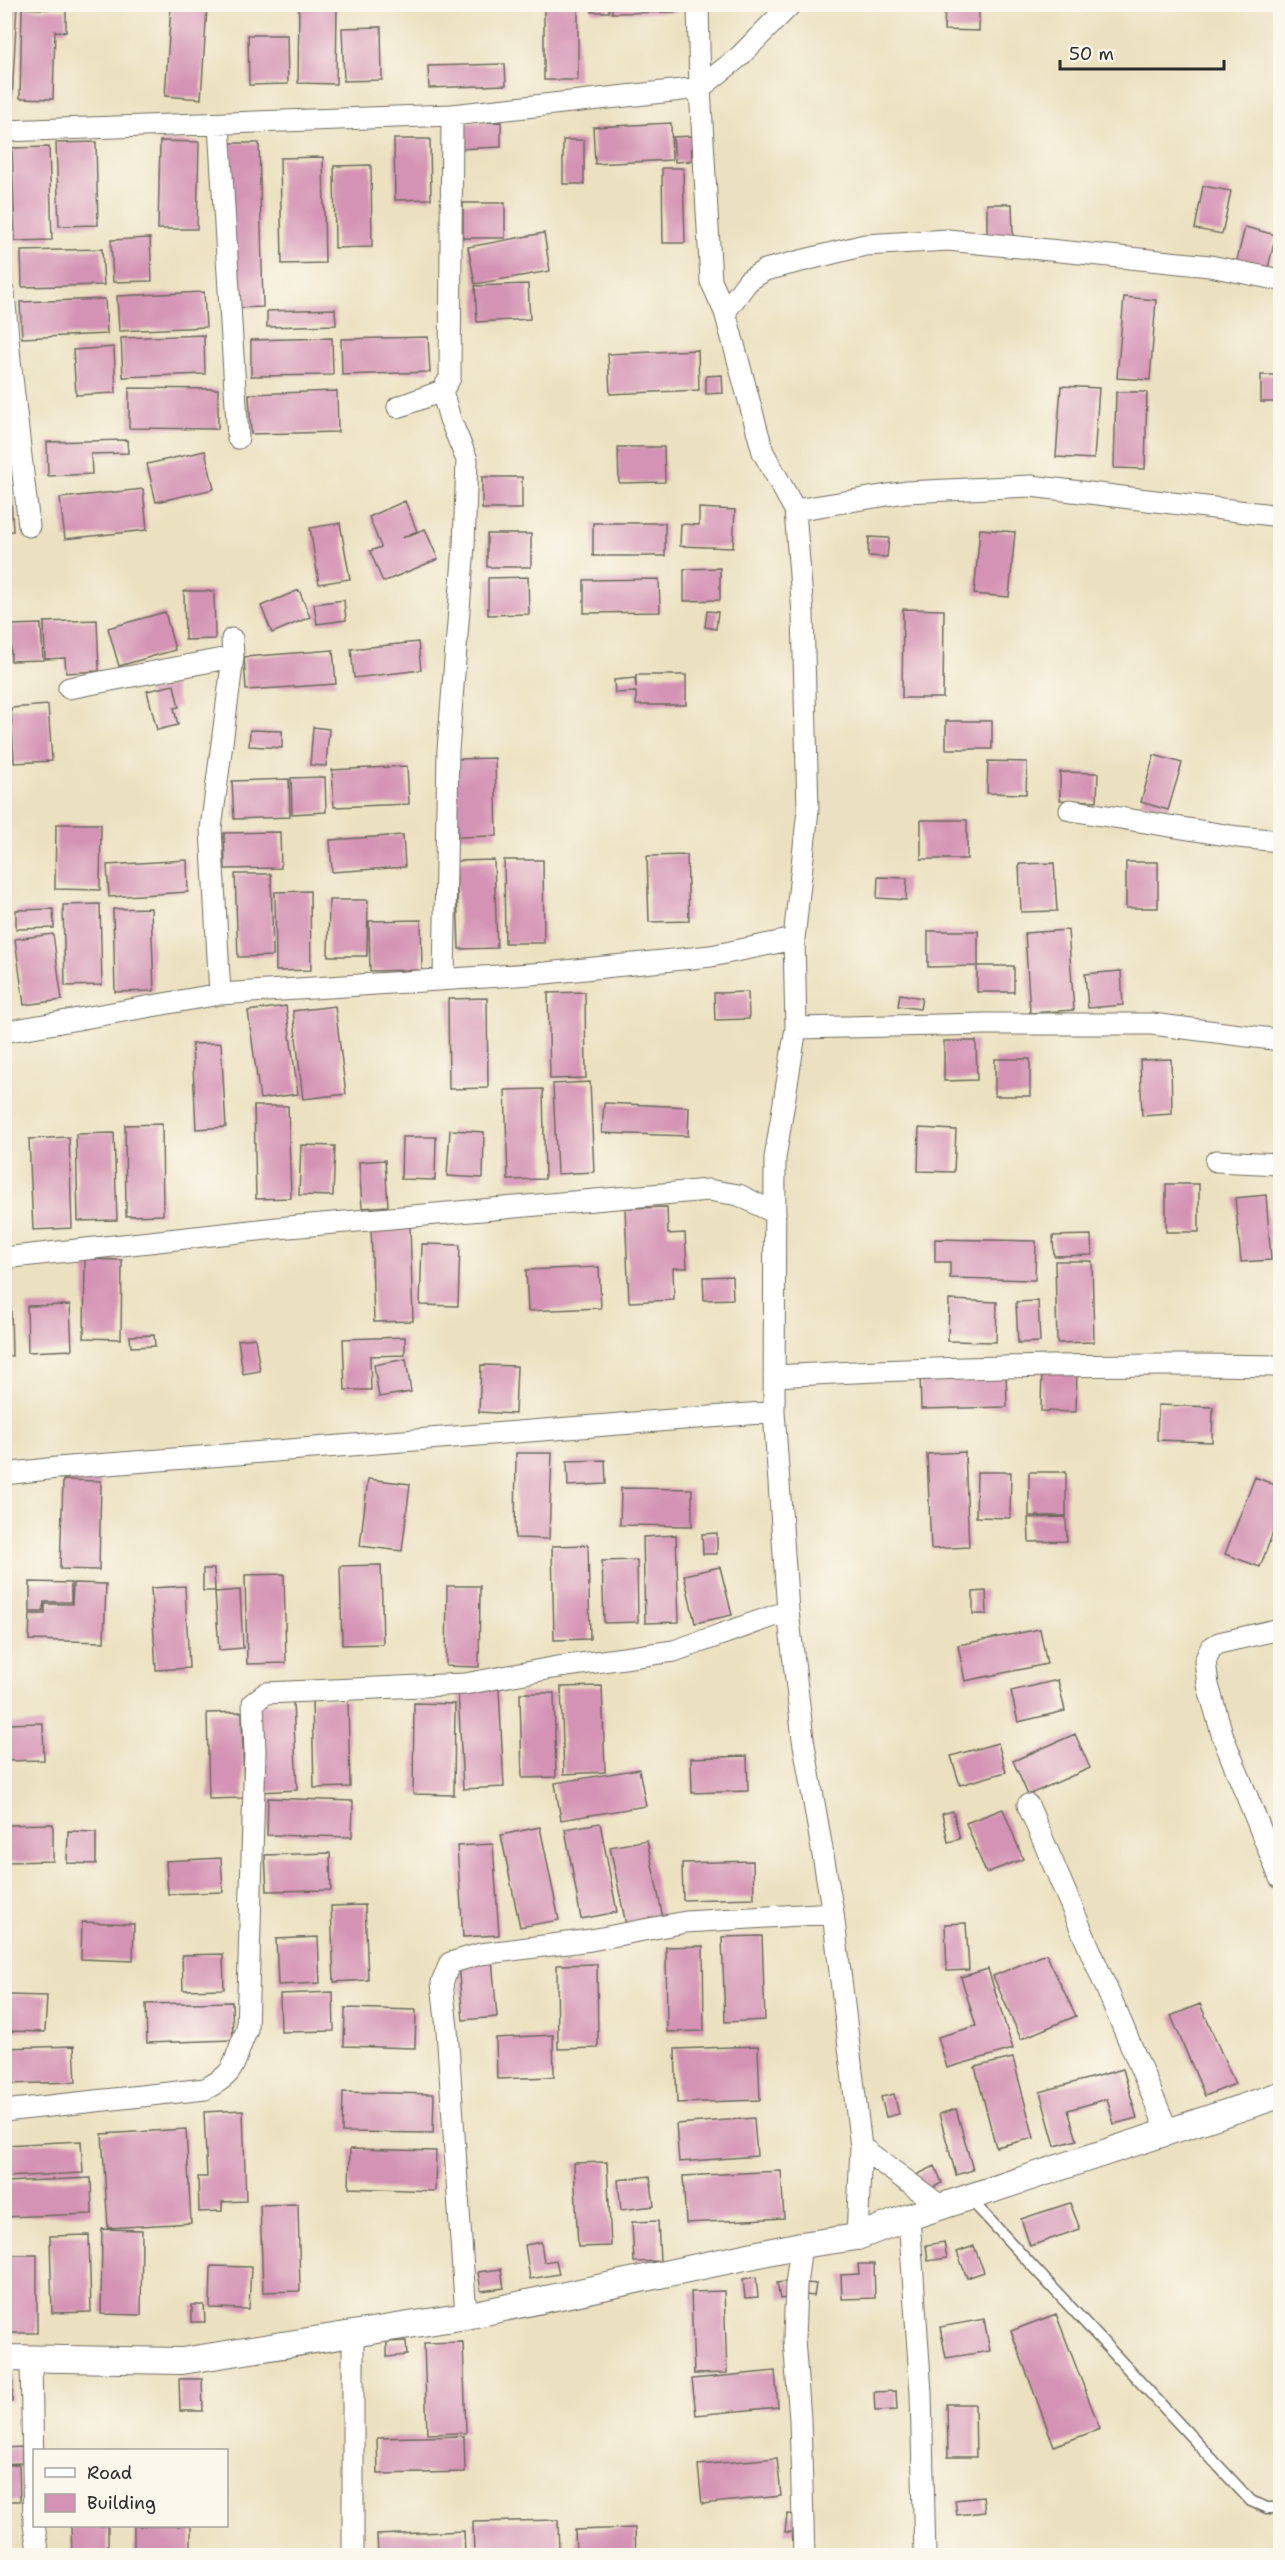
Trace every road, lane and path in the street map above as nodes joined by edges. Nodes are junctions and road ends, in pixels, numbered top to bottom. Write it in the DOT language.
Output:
graph roads {
  1 [pos="698,4"];
  2 [pos="791,4"];
  3 [pos="700,88"];
  4 [pos="452,115"];
  5 [pos="219,124"];
  6 [pos="4,131"];
  7 [pos="1281,280"];
  8 [pos="4,293"];
  9 [pos="725,312"];
  10 [pos="7,360"];
  11 [pos="442,391"];
  12 [pos="398,407"];
  13 [pos="238,438"];
  14 [pos="795,510"];
  15 [pos="1281,516"];
  16 [pos="29,526"];
  17 [pos="69,688"];
  18 [pos="1070,810"];
  19 [pos="1281,841"];
  20 [pos="794,939"];
  21 [pos="444,979"];
  22 [pos="220,994"];
  23 [pos="796,1028"];
  24 [pos="4,1032"];
  25 [pos="1281,1040"];
  26 [pos="1216,1161"];
  27 [pos="1281,1164"];
  28 [pos="774,1213"];
  29 [pos="4,1258"];
  30 [pos="1281,1366"];
  31 [pos="774,1376"];
  32 [pos="774,1412"];
  33 [pos="4,1474"];
  34 [pos="788,1611"];
  35 [pos="1281,1629"];
  36 [pos="1028,1805"];
  37 [pos="1281,1878"];
  38 [pos="833,1913"];
  39 [pos="1281,2095"];
  40 [pos="4,2111"];
  41 [pos="1168,2132"];
  42 [pos="861,2147"];
  43 [pos="970,2199"];
  44 [pos="943,2208"];
  45 [pos="909,2217"];
  46 [pos="857,2237"];
  47 [pos="801,2246"];
  48 [pos="466,2316"];
  49 [pos="353,2334"];
  50 [pos="4,2358"];
  51 [pos="31,2359"];
  52 [pos="33,2470"];
  53 [pos="1281,2508"];
  54 [pos="34,2527"];
  55 [pos="39,2556"];
  56 [pos="353,2556"];
  57 [pos="804,2556"];
  58 [pos="925,2556"];
  1 -- 3 [label="street"];
  2 -- 3 [label="street"];
  3 -- 4 [label="street"];
  3 -- 9 [label="street"];
  4 -- 5 [label="street"];
  4 -- 11 [label="street"];
  5 -- 6 [label="street"];
  5 -- 13 [label="street"];
  7 -- 9 [label="street"];
  8 -- 10 [label="street"];
  9 -- 14 [label="street"];
  10 -- 16 [label="street"];
  11 -- 12 [label="street"];
  11 -- 21 [label="street"];
  14 -- 15 [label="street"];
  14 -- 20 [label="street"];
  17 -- 22 [label="street"];
  18 -- 19 [label="street"];
  20 -- 21 [label="street"];
  20 -- 23 [label="street"];
  21 -- 22 [label="street"];
  22 -- 24 [label="street"];
  23 -- 25 [label="street"];
  23 -- 28 [label="street"];
  26 -- 27 [label="street"];
  28 -- 29 [label="street"];
  28 -- 31 [label="street"];
  30 -- 31 [label="street"];
  31 -- 32 [label="street"];
  32 -- 33 [label="street"];
  32 -- 34 [label="street"];
  34 -- 38 [label="street"];
  34 -- 40 [label="street"];
  35 -- 37 [label="street"];
  36 -- 41 [label="street"];
  38 -- 42 [label="street"];
  38 -- 48 [label="street"];
  39 -- 41 [label="street"];
  41 -- 43 [label="street"];
  42 -- 44 [label="street"];
  42 -- 46 [label="street"];
  43 -- 44 [label="street"];
  43 -- 53 [label="lane"];
  44 -- 45 [label="street"];
  45 -- 46 [label="street"];
  45 -- 58 [label="street"];
  46 -- 47 [label="street"];
  47 -- 48 [label="street"];
  47 -- 57 [label="street"];
  48 -- 49 [label="street"];
  49 -- 51 [label="street"];
  49 -- 56 [label="street"];
  50 -- 51 [label="street"];
  51 -- 52 [label="street"];
  54 -- 55 [label="street"];
}
